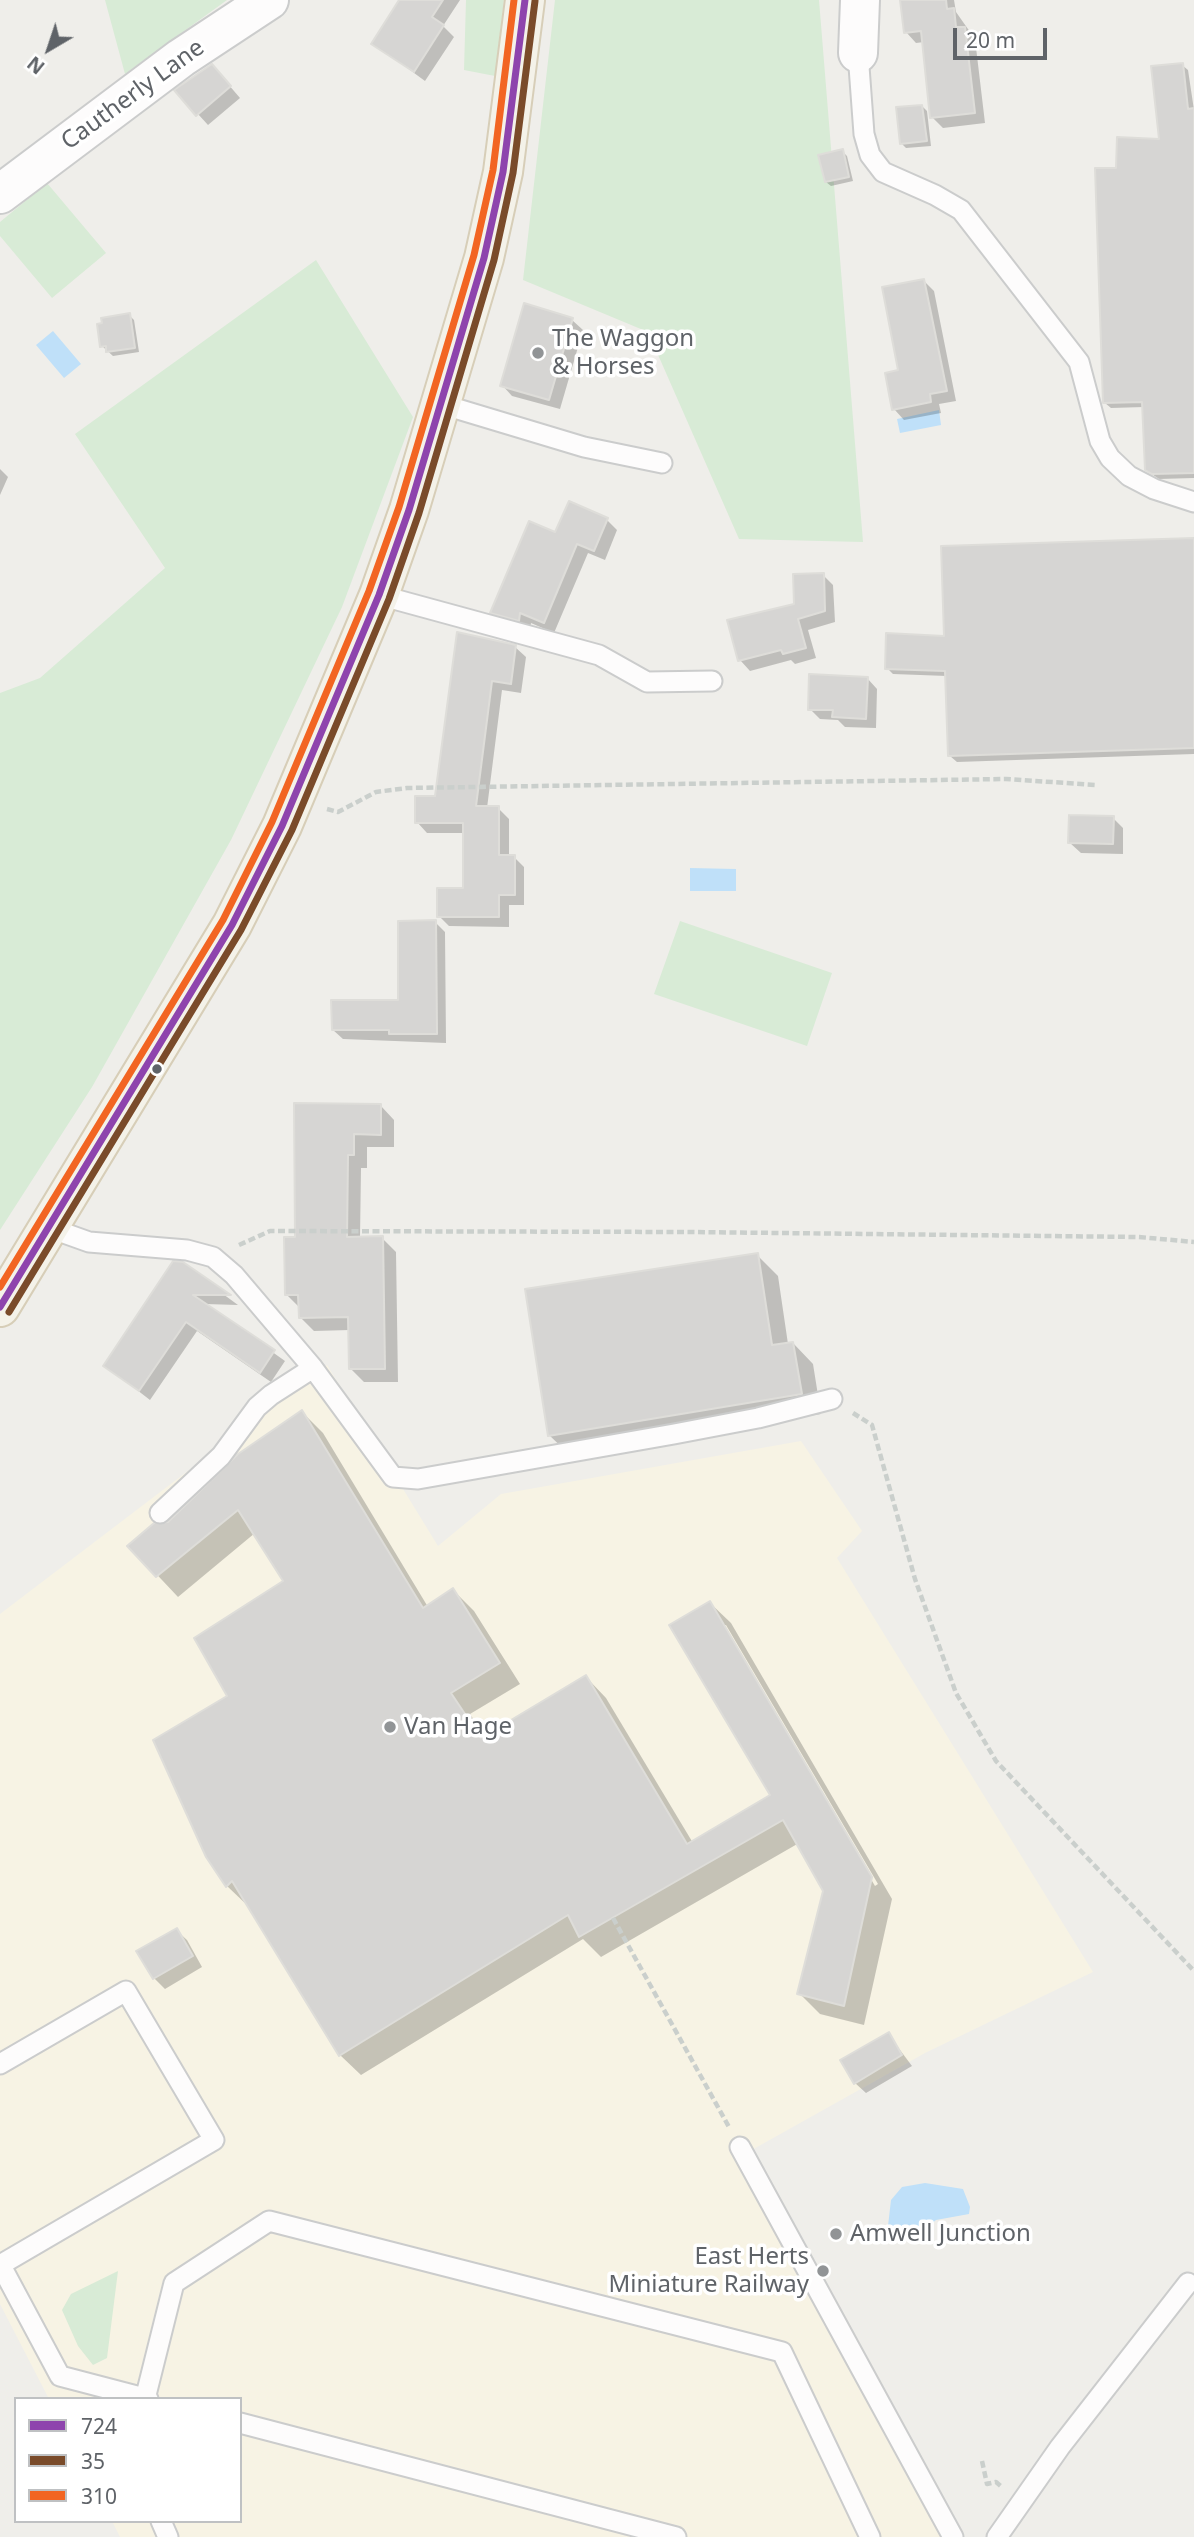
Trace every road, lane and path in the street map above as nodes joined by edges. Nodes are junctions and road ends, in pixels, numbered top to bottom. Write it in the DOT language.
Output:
graph roads {
  1 [pos="269,0"];
  2 [pos="525,0"];
  3 [pos="860,0"];
  4 [pos="858,53"];
  5 [pos="0,194"];
  6 [pos="441,404"];
  7 [pos="662,463"];
  8 [pos="1194,502"];
  9 [pos="379,595"];
  10 [pos="712,681"];
  11 [pos="1096,785"];
  12 [pos="295,797"];
  13 [pos="47,1227"];
  14 [pos="1194,1242"];
  15 [pos="213,1257"];
  16 [pos="0,1307"];
  17 [pos="313,1368"];
  18 [pos="832,1399"];
  19 [pos="160,1513"];
  20 [pos="614,1917"];
  21 [pos="1194,1971"];
  22 [pos="0,2064"];
  23 [pos="740,2147"];
  24 [pos="0,2264"];
  25 [pos="1188,2283"];
  26 [pos="139,2397"];
  27 [pos="146,2397"];
  28 [pos="242,2424"];
  29 [pos="982,2461"];
  30 [pos="1023,2502"];
  31 [pos="676,2537"];
  32 [pos="870,2537"];
  33 [pos="953,2537"];
  34 [pos="997,2537"];
  1 -- 5 [label="street, Cautherly Lane"];
  2 -- 6 [label="main road"];
  3 -- 4 [label="street"];
  4 -- 8 [label="lane"];
  6 -- 7 [label="lane"];
  6 -- 9 [label="main road"];
  9 -- 10 [label="lane"];
  9 -- 12 [label="main road"];
  11 -- 12 [label="path"];
  12 -- 13 [label="main road"];
  13 -- 15 [label="lane"];
  13 -- 16 [label="main road"];
  14 -- 15 [label="path"];
  15 -- 17 [label="lane"];
  17 -- 18 [label="lane"];
  17 -- 19 [label="lane"];
  18 -- 21 [label="path"];
  20 -- 23 [label="path"];
  22 -- 24 [label="lane"];
  23 -- 33 [label="lane"];
  24 -- 26 [label="lane"];
  25 -- 30 [label="lane"];
  27 -- 32 [label="lane"];
  28 -- 31 [label="lane"];
  29 -- 30 [label="path"];
  30 -- 34 [label="lane"];
}
